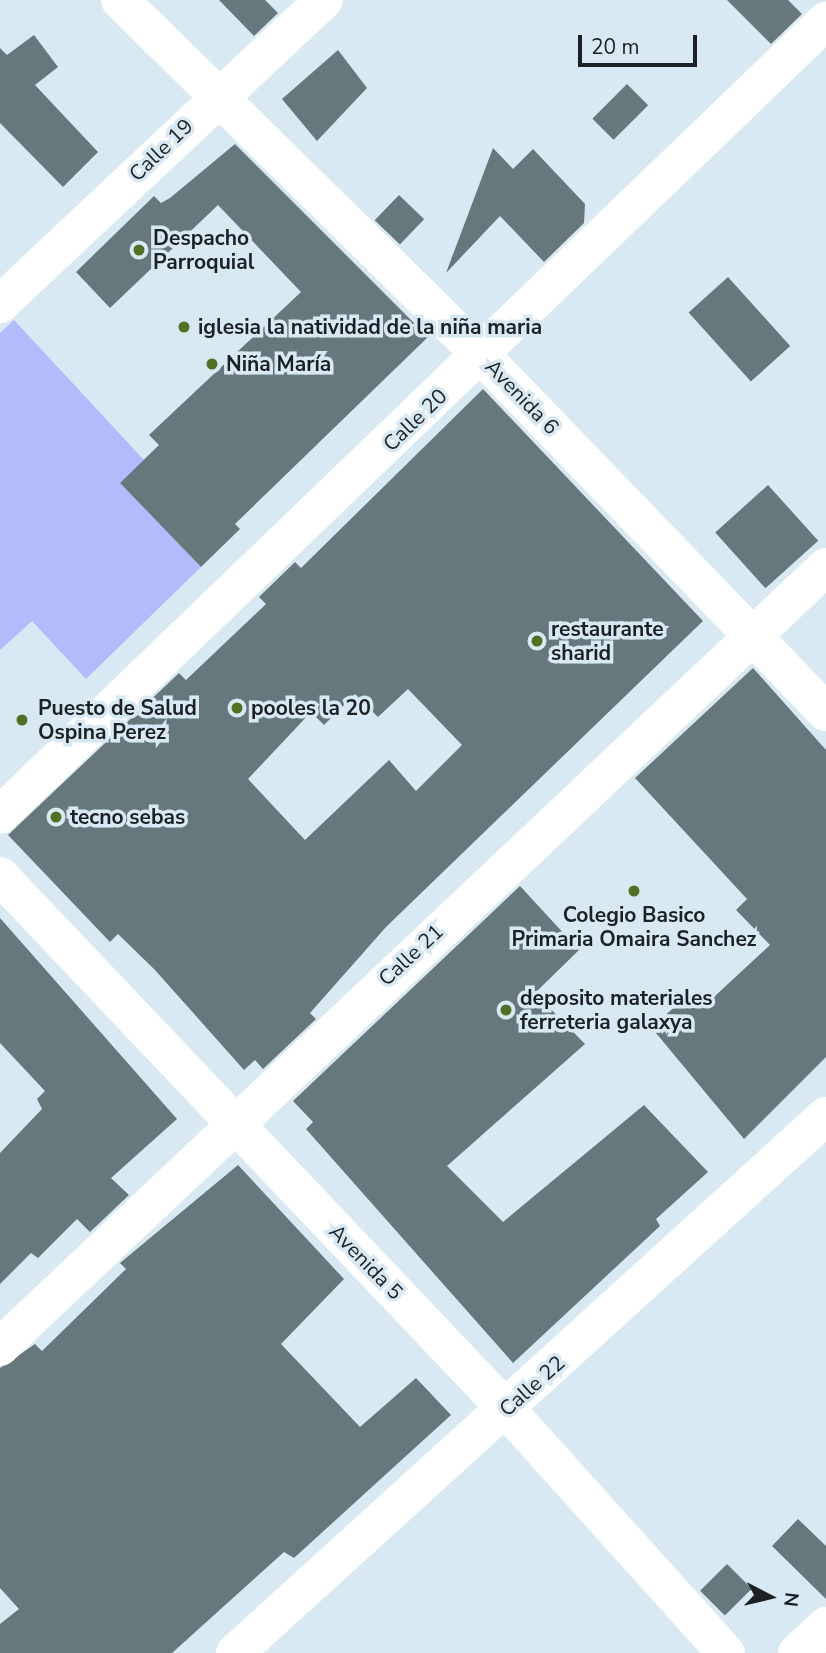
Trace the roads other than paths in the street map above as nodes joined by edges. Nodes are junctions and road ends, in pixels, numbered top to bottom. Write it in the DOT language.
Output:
graph roads {
  1 [pos="120,0"];
  2 [pos="324,0"];
  3 [pos="826,21"];
  4 [pos="214,99"];
  5 [pos="0,304"];
  6 [pos="482,356"];
  7 [pos="826,567"];
  8 [pos="753,635"];
  9 [pos="826,712"];
  10 [pos="0,815"];
  11 [pos="0,876"];
  12 [pos="826,1116"];
  13 [pos="232,1122"];
  14 [pos="0,1347"];
  15 [pos="507,1410"];
  16 [pos="826,1626"];
  17 [pos="235,1653"];
  18 [pos="726,1653"];
  19 [pos="797,1653"];
  1 -- 4 [label="street, Avenida 6"];
  2 -- 4 [label="street, Calle 19"];
  3 -- 6 [label="street, Calle 20"];
  4 -- 5 [label="street, Calle 19"];
  4 -- 6 [label="street, Avenida 6"];
  6 -- 8 [label="street, Avenida 6"];
  6 -- 10 [label="street, Calle 20"];
  7 -- 8 [label="street, Calle 21"];
  8 -- 9 [label="street, Avenida 6"];
  8 -- 13 [label="street, Calle 21"];
  11 -- 13 [label="street, Avenida 5"];
  12 -- 15 [label="street, Calle 22"];
  13 -- 14 [label="street, Calle 21"];
  13 -- 15 [label="street, Avenida 5"];
  15 -- 17 [label="street, Calle 22"];
  15 -- 18 [label="street, Avenida 5"];
  16 -- 19 [label="street"];
}
